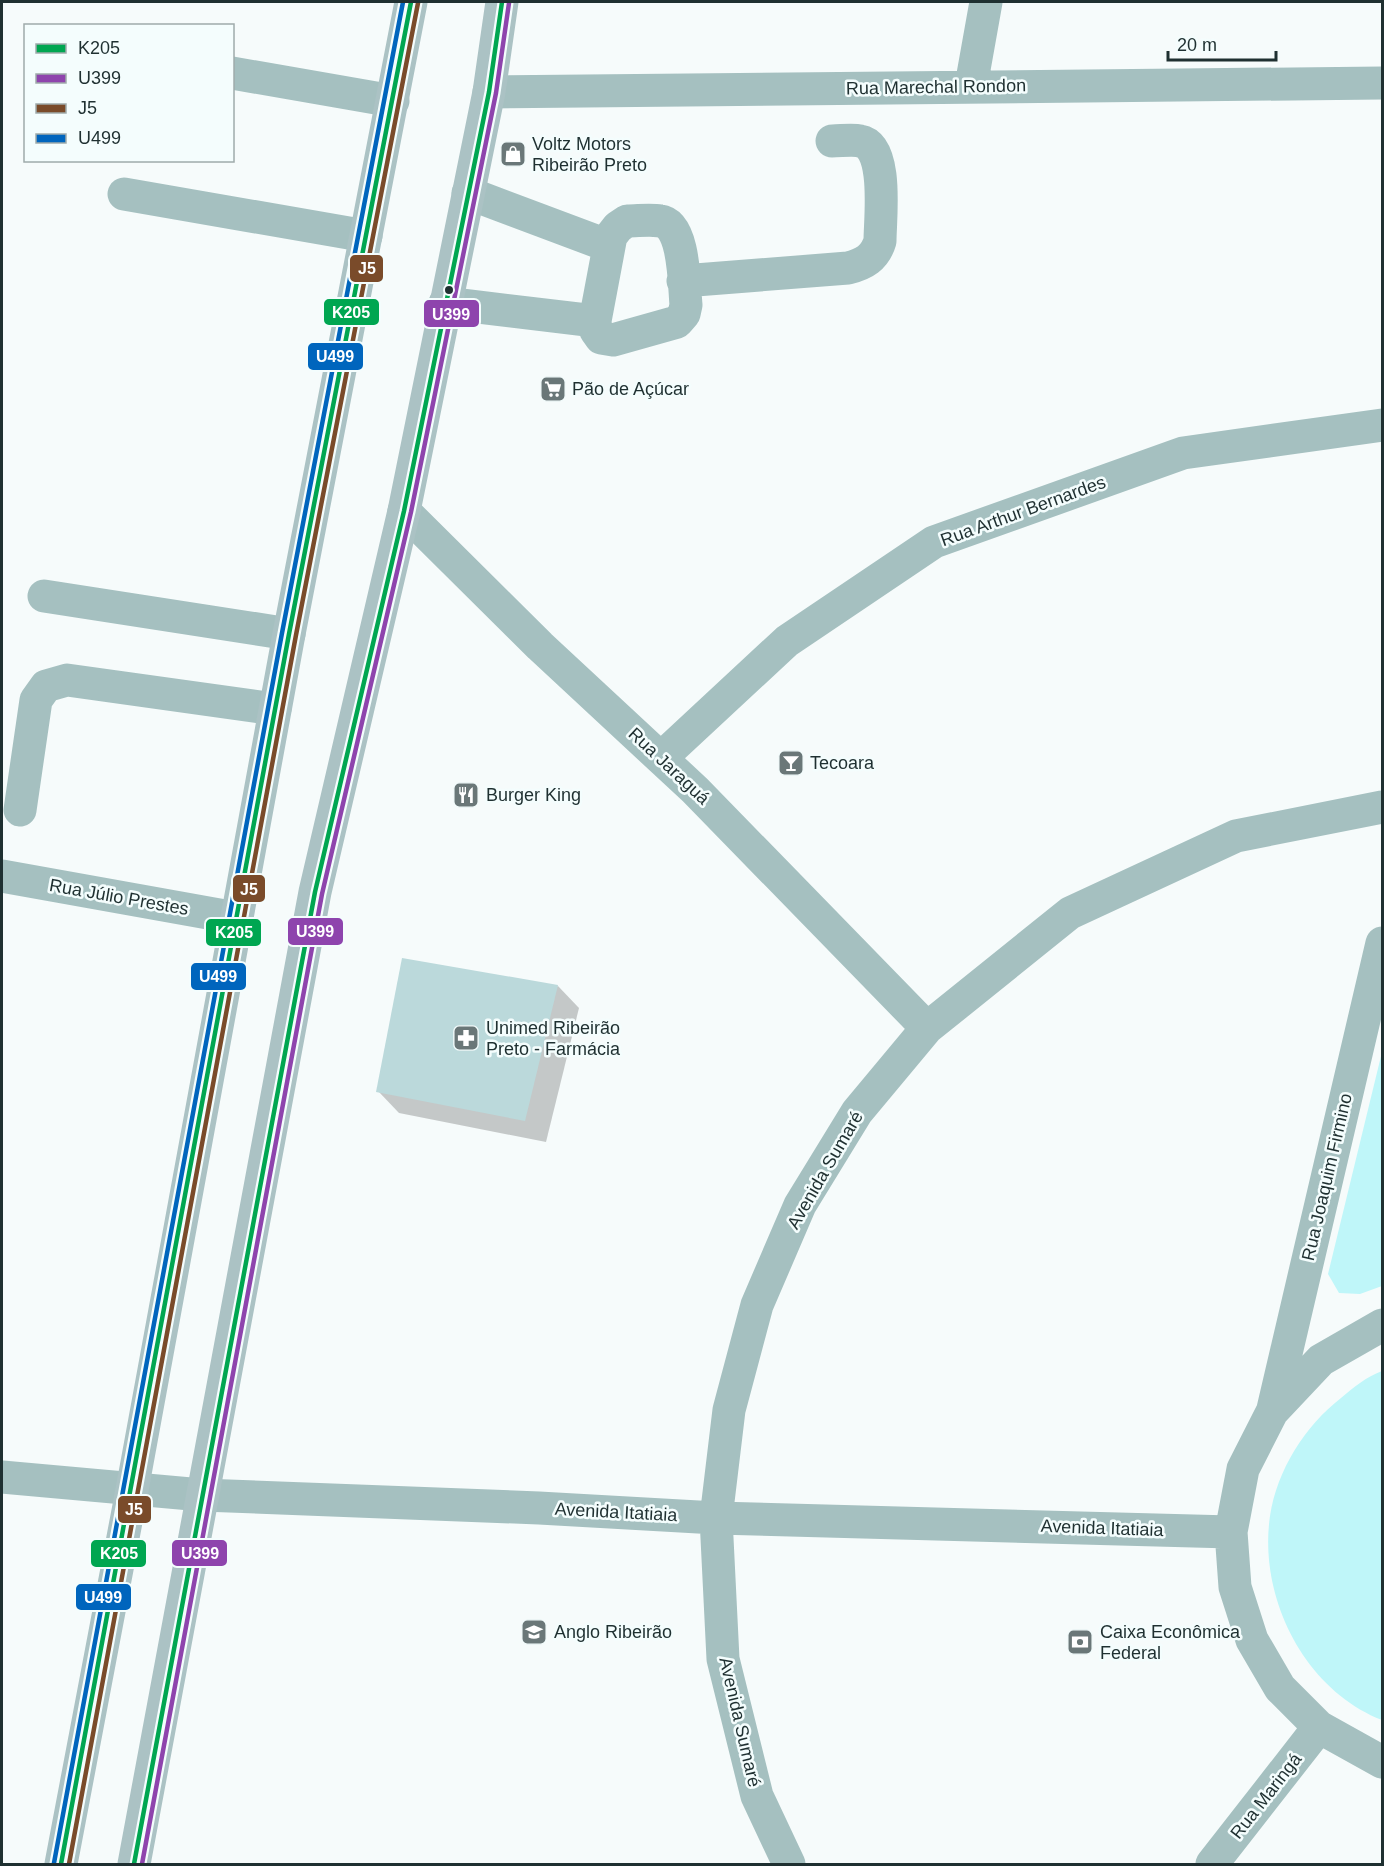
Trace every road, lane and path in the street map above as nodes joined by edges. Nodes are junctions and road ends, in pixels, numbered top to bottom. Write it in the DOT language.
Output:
graph roads {
  1 [pos="411,2"];
  2 [pos="502,2"];
  3 [pos="986,2"];
  4 [pos="234,73"];
  5 [pos="1383,83"];
  6 [pos="971,86"];
  7 [pos="489,92"];
  8 [pos="393,101"];
  9 [pos="832,141"];
  10 [pos="468,193"];
  11 [pos="124,194"];
  12 [pos="366,236"];
  13 [pos="609,246"];
  14 [pos="683,281"];
  15 [pos="445,303"];
  16 [pos="595,321"];
  17 [pos="1383,425"];
  18 [pos="404,511"];
  19 [pos="44,596"];
  20 [pos="289,634"];
  21 [pos="275,710"];
  22 [pos="660,758"];
  23 [pos="1383,807"];
  24 [pos="20,810"];
  25 [pos="2,876"];
  26 [pos="236,918"];
  27 [pos="1383,943"];
  28 [pos="927,1028"];
  29 [pos="1383,1325"];
  30 [pos="1272,1412"];
  31 [pos="2,1477"];
  32 [pos="132,1490"];
  33 [pos="202,1495"];
  34 [pos="716,1518"];
  35 [pos="1231,1532"];
  36 [pos="1319,1727"];
  37 [pos="1383,1762"];
  38 [pos="61,1864"];
  39 [pos="134,1864"];
  40 [pos="789,1864"];
  41 [pos="1212,1864"];
  1 -- 8 [label="main road"];
  2 -- 7 [label="main road"];
  3 -- 6 [label="street"];
  4 -- 8 [label="street"];
  5 -- 6 [label="street, Rua Marechal Rondon"];
  6 -- 7 [label="street, Rua Marechal Rondon"];
  7 -- 10 [label="main road"];
  8 -- 12 [label="main road"];
  9 -- 14 [label="street"];
  10 -- 13 [label="street"];
  10 -- 15 [label="main road"];
  11 -- 12 [label="street"];
  12 -- 20 [label="main road"];
  13 -- 14 [label="street"];
  13 -- 16 [label="street"];
  14 -- 16 [label="street"];
  15 -- 16 [label="street"];
  15 -- 18 [label="main road"];
  17 -- 22 [label="street, Rua Arthur Bernardes"];
  18 -- 22 [label="street, Rua Jaraguá"];
  18 -- 33 [label="main road"];
  19 -- 20 [label="street"];
  20 -- 21 [label="main road"];
  21 -- 24 [label="street"];
  21 -- 26 [label="main road"];
  22 -- 28 [label="street, Rua Jaraguá"];
  23 -- 28 [label="street, Avenida Sumaré"];
  25 -- 26 [label="street, Rua Júlio Prestes"];
  26 -- 32 [label="main road"];
  27 -- 30 [label="street, Rua Joaquim Firmino"];
  28 -- 34 [label="street, Avenida Sumaré"];
  29 -- 30 [label="street"];
  30 -- 35 [label="street"];
  31 -- 32 [label="street, Avenida Itatiaia"];
  32 -- 33 [label="street, Avenida Itatiaia"];
  32 -- 38 [label="main road"];
  33 -- 34 [label="street, Avenida Itatiaia"];
  33 -- 39 [label="main road"];
  34 -- 35 [label="street, Avenida Itatiaia"];
  34 -- 40 [label="street, Avenida Sumaré"];
  35 -- 36 [label="street"];
  36 -- 37 [label="street"];
  36 -- 41 [label="street, Rua Maringá"];
}
